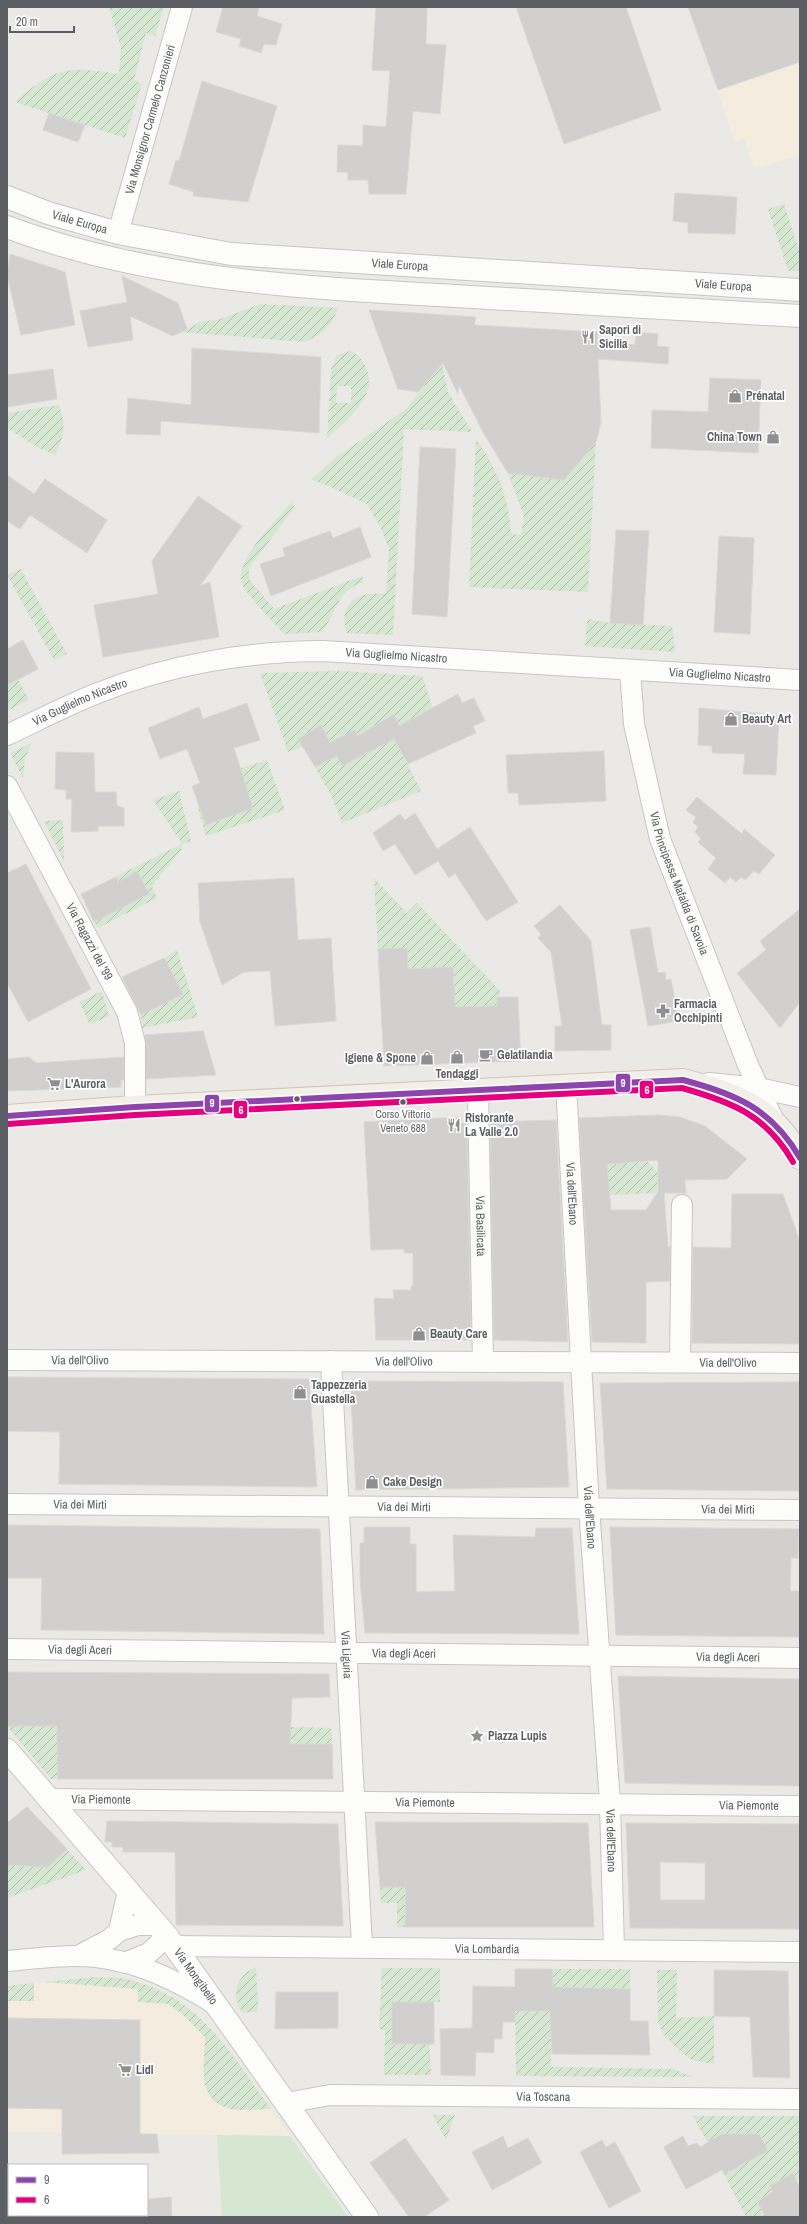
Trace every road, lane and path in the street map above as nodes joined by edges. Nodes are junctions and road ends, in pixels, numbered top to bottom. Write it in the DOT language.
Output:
graph roads {
  1 [pos="182,7"];
  2 [pos="7,197"];
  3 [pos="7,227"];
  4 [pos="118,233"];
  5 [pos="800,290"];
  6 [pos="800,316"];
  7 [pos="630,670"];
  8 [pos="800,680"];
  9 [pos="7,735"];
  10 [pos="7,786"];
  11 [pos="682,1080"];
  12 [pos="566,1085"];
  13 [pos="758,1088"];
  14 [pos="478,1090"];
  15 [pos="800,1098"];
  16 [pos="135,1107"];
  17 [pos="7,1116"];
  18 [pos="785,1132"];
  19 [pos="800,1158"];
  20 [pos="682,1205"];
  21 [pos="7,1360"];
  22 [pos="331,1361"];
  23 [pos="483,1362"];
  24 [pos="582,1362"];
  25 [pos="680,1362"];
  26 [pos="800,1363"];
  27 [pos="7,1504"];
  28 [pos="339,1507"];
  29 [pos="589,1508"];
  30 [pos="800,1510"];
  31 [pos="7,1650"];
  32 [pos="346,1654"];
  33 [pos="600,1654"];
  34 [pos="800,1658"];
  35 [pos="7,1750"];
  36 [pos="49,1799"];
  37 [pos="354,1802"];
  38 [pos="610,1803"];
  39 [pos="800,1806"];
  40 [pos="128,1891"];
  41 [pos="119,1931"];
  42 [pos="166,1936"];
  43 [pos="362,1947"];
  44 [pos="614,1949"];
  45 [pos="800,1952"];
  46 [pos="78,1956"];
  47 [pos="7,1961"];
  48 [pos="127,1962"];
  49 [pos="216,2005"];
  50 [pos="800,2099"];
  51 [pos="286,2103"];
  52 [pos="367,2217"];
  1 -- 4 [label="street, Via Monsignor Carmelo Canzonieri"];
  2 -- 4 [label="main road, Viale Europa"];
  3 -- 6 [label="main road"];
  4 -- 5 [label="main road, Viale Europa"];
  7 -- 8 [label="street, Via Guglielmo Nicastro"];
  7 -- 9 [label="street, Via Guglielmo Nicastro"];
  7 -- 13 [label="street, Via Principessa Mafalda di Savoia"];
  10 -- 16 [label="street, Via Ragazzi del '99"];
  11 -- 12 [label="main road"];
  11 -- 13 [label="street"];
  11 -- 18 [label="main road"];
  12 -- 14 [label="main road"];
  12 -- 24 [label="street, Via dell'Ebano"];
  13 -- 15 [label="street"];
  13 -- 18 [label="street, Via Principessa Mafalda di Savoia"];
  14 -- 16 [label="main road"];
  14 -- 23 [label="street, Via Basilicata"];
  15 -- 18 [label="street"];
  16 -- 17 [label="main road"];
  18 -- 19 [label="main road"];
  20 -- 25 [label="street"];
  21 -- 22 [label="street, Via dell'Olivo"];
  22 -- 23 [label="street, Via dell'Olivo"];
  22 -- 28 [label="street, Via Liguria"];
  23 -- 24 [label="street, Via dell'Olivo"];
  24 -- 25 [label="street, Via dell'Olivo"];
  24 -- 29 [label="street, Via dell'Ebano"];
  25 -- 26 [label="street, Via dell'Olivo"];
  27 -- 28 [label="street, Via dei Mirti"];
  28 -- 29 [label="street, Via dei Mirti"];
  28 -- 32 [label="street, Via Liguria"];
  29 -- 30 [label="street, Via dei Mirti"];
  29 -- 33 [label="street, Via dell'Ebano"];
  31 -- 32 [label="street, Via degli Aceri"];
  32 -- 33 [label="street, Via degli Aceri"];
  32 -- 37 [label="street, Via Liguria"];
  33 -- 34 [label="street, Via degli Aceri"];
  33 -- 38 [label="street, Via dell'Ebano"];
  35 -- 36 [label="main road, Via Mongibello"];
  36 -- 37 [label="street, Via Piemonte"];
  36 -- 40 [label="main road, Via Mongibello"];
  37 -- 38 [label="street, Via Piemonte"];
  37 -- 43 [label="street, Via Liguria"];
  38 -- 39 [label="street, Via Piemonte"];
  38 -- 44 [label="street, Via dell'Ebano"];
  40 -- 41 [label="street"];
  40 -- 42 [label="main road, Via Mongibello"];
  41 -- 42 [label="street, Via Lombardia"];
  41 -- 46 [label="street"];
  42 -- 43 [label="street, Via Lombardia"];
  42 -- 48 [label="street"];
  42 -- 49 [label="main road, Via Mongibello"];
  43 -- 44 [label="street, Via Lombardia"];
  44 -- 45 [label="street, Via Lombardia"];
  46 -- 47 [label="street"];
  46 -- 48 [label="street"];
  48 -- 49 [label="street"];
  49 -- 51 [label="main road, Via Mongibello"];
  50 -- 51 [label="street, Via Toscana"];
  51 -- 52 [label="main road, Via Mongibello"];
}
